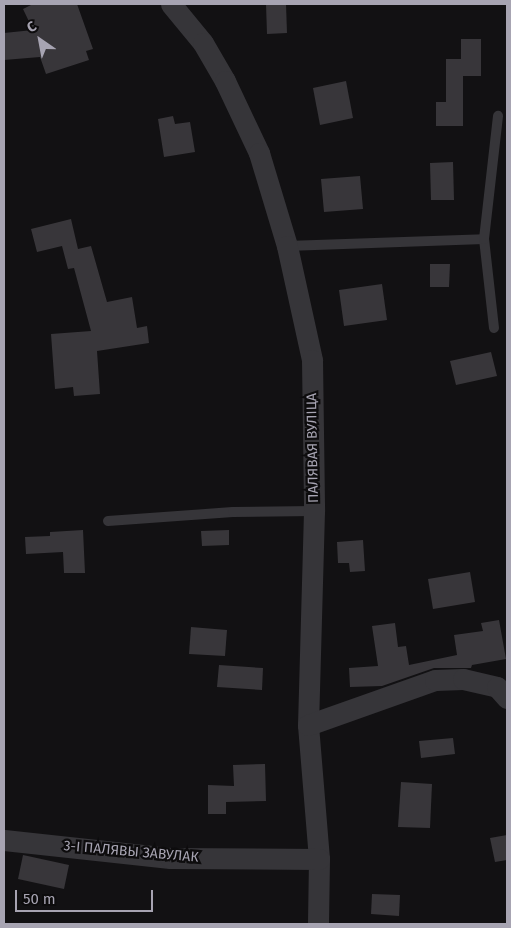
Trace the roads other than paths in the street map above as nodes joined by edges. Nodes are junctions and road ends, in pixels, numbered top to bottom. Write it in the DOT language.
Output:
graph roads {
  1 [pos="182,8"];
  2 [pos="498,116"];
  3 [pos="484,239"];
  4 [pos="287,246"];
  5 [pos="494,328"];
  6 [pos="314,511"];
  7 [pos="108,521"];
  8 [pos="507,698"];
  9 [pos="308,725"];
  10 [pos="4,840"];
  11 [pos="319,859"];
  12 [pos="318,924"];
  1 -- 4 [label="street, ПАЛЯВАЯ ВУЛІЦА"];
  2 -- 3 [label="lane"];
  3 -- 4 [label="lane"];
  3 -- 5 [label="lane"];
  4 -- 6 [label="street, ПАЛЯВАЯ ВУЛІЦА"];
  6 -- 7 [label="lane"];
  6 -- 9 [label="street, ПАЛЯВАЯ ВУЛІЦА"];
  8 -- 9 [label="street"];
  9 -- 11 [label="street, ПАЛЯВАЯ ВУЛІЦА"];
  10 -- 11 [label="street, 3-І ПАЛЯВЫ ЗАВУЛАК"];
  11 -- 12 [label="street, ПАЛЯВАЯ ВУЛІЦА"];
}
